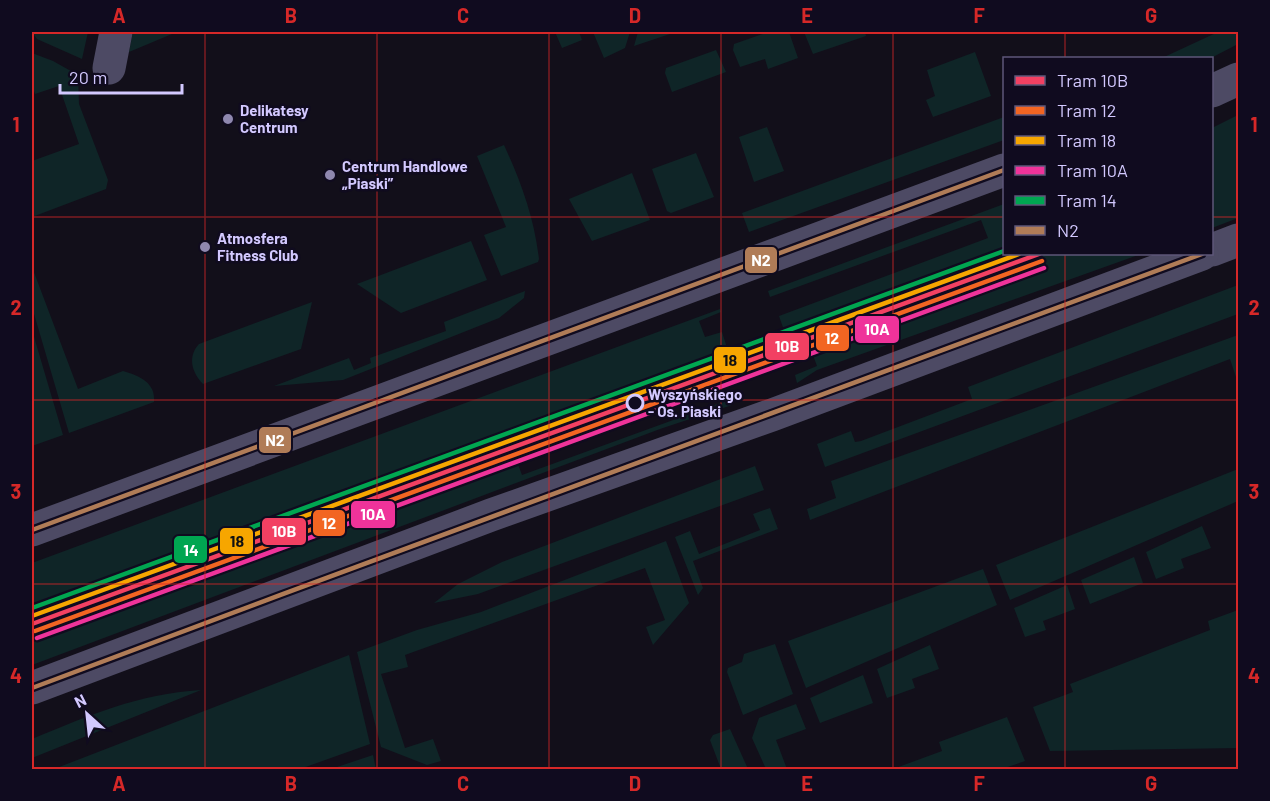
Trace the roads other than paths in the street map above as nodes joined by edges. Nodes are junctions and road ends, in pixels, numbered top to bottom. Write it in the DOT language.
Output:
graph roads {
  1 [pos="116,32"];
  2 [pos="109,68"];
  3 [pos="1239,79"];
  4 [pos="1213,91"];
  5 [pos="1003,171"];
  6 [pos="1239,240"];
  7 [pos="1213,250"];
  8 [pos="1199,255"];
  9 [pos="32,530"];
  10 [pos="32,688"];
  1 -- 2 [label="street"];
  3 -- 4 [label="street"];
  5 -- 9 [label="street"];
  6 -- 7 [label="street"];
  8 -- 10 [label="street"];
}
